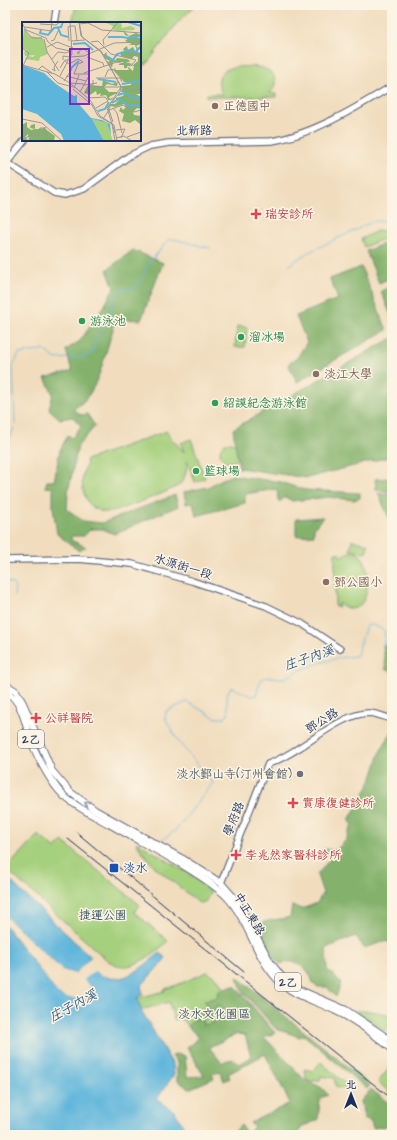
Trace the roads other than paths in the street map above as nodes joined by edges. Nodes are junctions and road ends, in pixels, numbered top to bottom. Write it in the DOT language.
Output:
graph roads {
  1 [pos="57,5"];
  2 [pos="54,22"];
  3 [pos="392,86"];
  4 [pos="24,141"];
  5 [pos="6,164"];
  6 [pos="5,560"];
  7 [pos="340,649"];
  8 [pos="5,684"];
  9 [pos="5,691"];
  10 [pos="392,719"];
  11 [pos="268,764"];
  12 [pos="59,786"];
  13 [pos="221,883"];
  14 [pos="392,1041"];
  15 [pos="392,1049"];
  1 -- 2 [label="street"];
  3 -- 5 [label="street, 北新路"];
  4 -- 5 [label="street"];
  6 -- 7 [label="street, 水源街一段"];
  8 -- 12 [label="main road, 2乙"];
  9 -- 12 [label="main road, 2乙"];
  10 -- 11 [label="street, 鄧公路"];
  11 -- 13 [label="street, 學府路"];
  13 -- 12 [label="main road, 中正東路 / 2乙, one-way"];
  12 -- 15 [label="main road, 中正東路 / 2乙"];
  13 -- 14 [label="main road, 中正東路 / 2乙"];
}
